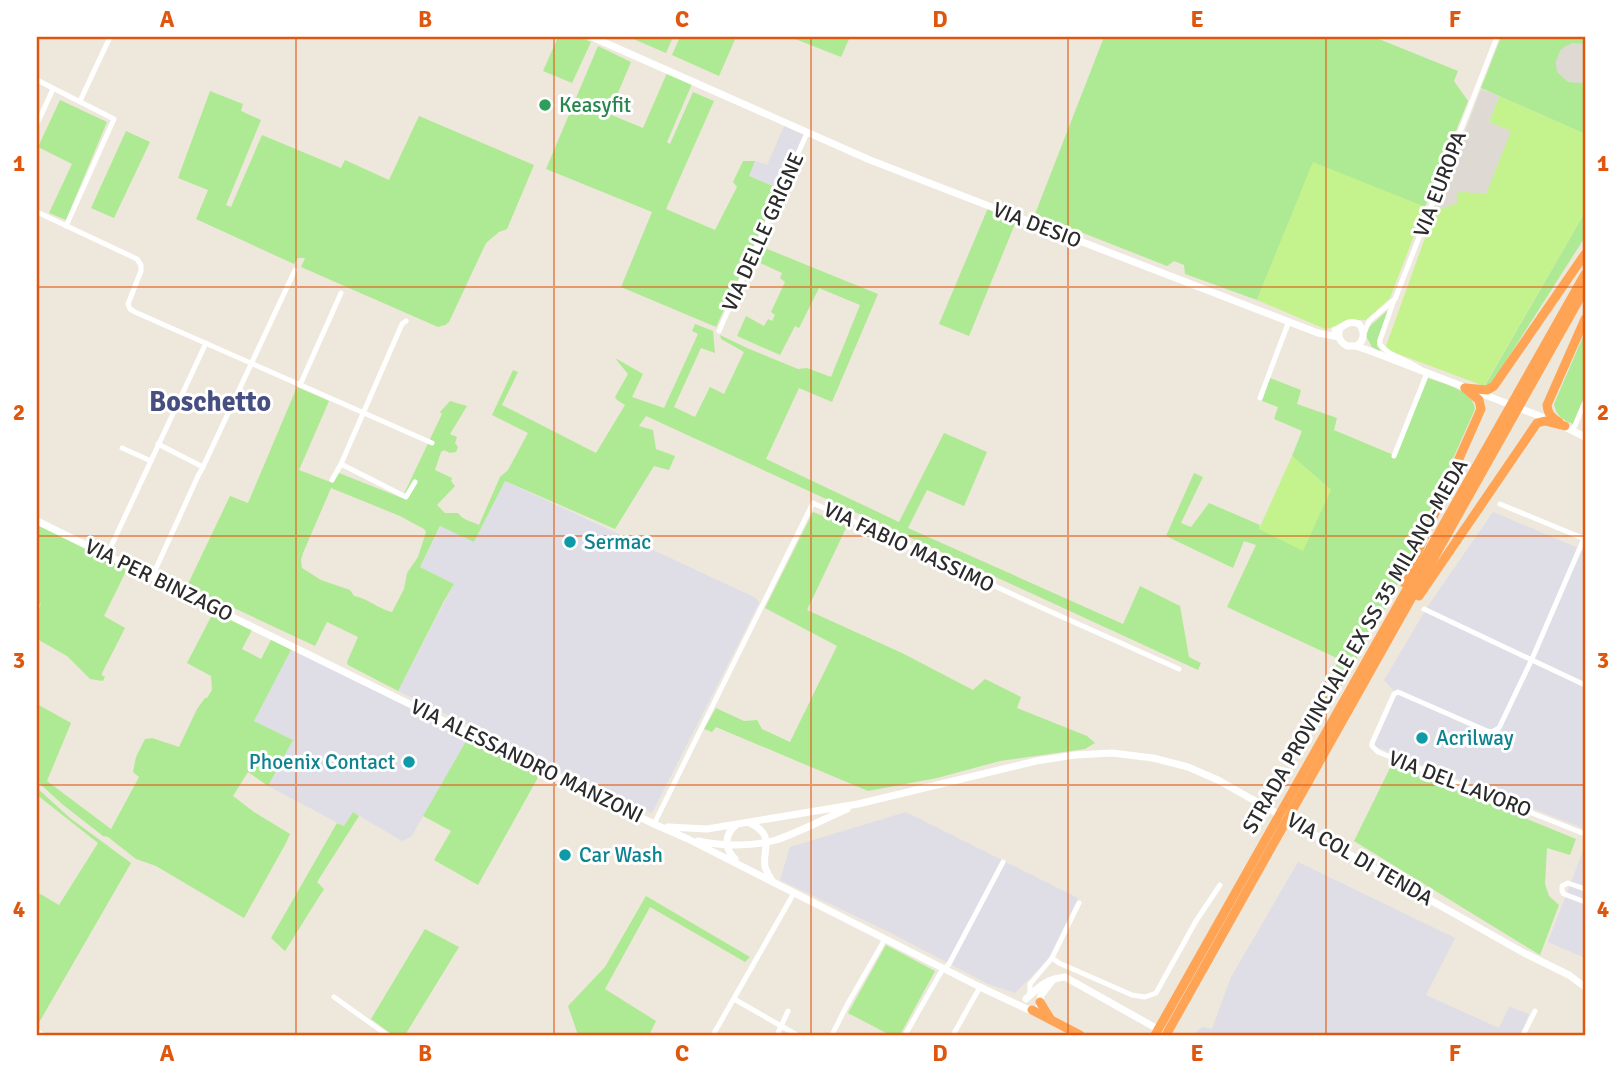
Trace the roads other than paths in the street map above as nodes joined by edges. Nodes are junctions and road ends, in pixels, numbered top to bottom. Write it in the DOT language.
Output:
graph roads {
  1 [pos="110,37"];
  2 [pos="592,37"];
  3 [pos="1497,37"];
  4 [pos="37,80"];
  5 [pos="53,89"];
  6 [pos="80,101"];
  7 [pos="37,124"];
  8 [pos="807,132"];
  9 [pos="37,212"];
  10 [pos="66,226"];
  11 [pos="1585,254"];
  12 [pos="295,270"];
  13 [pos="1585,274"];
  14 [pos="1585,289"];
  15 [pos="341,293"];
  16 [pos="1395,299"];
  17 [pos="1585,319"];
  18 [pos="405,321"];
  19 [pos="1289,321"];
  20 [pos="1369,321"];
  21 [pos="1359,324"];
  22 [pos="719,331"];
  23 [pos="1339,333"];
  24 [pos="1360,341"];
  25 [pos="205,343"];
  26 [pos="251,363"];
  27 [pos="1426,373"];
  28 [pos="300,385"];
  29 [pos="1465,388"];
  30 [pos="1260,398"];
  31 [pos="1585,402"];
  32 [pos="362,412"];
  33 [pos="1568,428"];
  34 [pos="1585,437"];
  35 [pos="432,443"];
  36 [pos="158,444"];
  37 [pos="122,448"];
  38 [pos="1394,456"];
  39 [pos="150,461"];
  40 [pos="341,464"];
  41 [pos="203,467"];
  42 [pos="332,480"];
  43 [pos="415,482"];
  44 [pos="1500,504"];
  45 [pos="37,521"];
  46 [pos="1585,537"];
  47 [pos="107,555"];
  48 [pos="152,577"];
  49 [pos="1424,609"];
  50 [pos="1400,619"];
  51 [pos="1383,631"];
  52 [pos="281,640"];
  53 [pos="1532,659"];
  54 [pos="1179,669"];
  55 [pos="1585,685"];
  56 [pos="858,804"];
  57 [pos="750,823"];
  58 [pos="736,824"];
  59 [pos="657,825"];
  60 [pos="1585,834"];
  61 [pos="688,839"];
  62 [pos="767,842"];
  63 [pos="726,844"];
  64 [pos="1003,862"];
  65 [pos="741,865"];
  66 [pos="773,883"];
  67 [pos="1220,885"];
  68 [pos="1585,889"];
  69 [pos="794,893"];
  70 [pos="1585,902"];
  71 [pos="1079,903"];
  72 [pos="884,939"];
  73 [pos="1052,958"];
  74 [pos="944,968"];
  75 [pos="1569,975"];
  76 [pos="1585,977"];
  77 [pos="1054,978"];
  78 [pos="980,987"];
  79 [pos="1585,987"];
  80 [pos="334,997"];
  81 [pos="1028,997"];
  82 [pos="734,999"];
  83 [pos="1009,1001"];
  84 [pos="1040,1002"];
  85 [pos="1030,1010"];
  86 [pos="1535,1011"];
  87 [pos="788,1012"];
  88 [pos="1168,1012"];
  89 [pos="1055,1023"];
  90 [pos="782,1026"];
  91 [pos="37,1031"];
  92 [pos="43,1035"];
  93 [pos="387,1035"];
  94 [pos="713,1035"];
  95 [pos="777,1035"];
  96 [pos="797,1035"];
  97 [pos="832,1035"];
  98 [pos="905,1035"];
  99 [pos="953,1035"];
  100 [pos="1080,1035"];
  101 [pos="1149,1035"];
  102 [pos="1155,1035"];
  103 [pos="1169,1035"];
  104 [pos="1523,1035"];
  1 -- 6 [label="street"];
  2 -- 8 [label="main road, VIA DESIO"];
  3 -- 16 [label="street, VIA EUROPA"];
  4 -- 5 [label="street"];
  5 -- 6 [label="street"];
  5 -- 7 [label="street"];
  6 -- 10 [label="street"];
  8 -- 19 [label="main road, VIA DESIO"];
  8 -- 22 [label="street, VIA DELLE GRIGNE"];
  9 -- 10 [label="street"];
  10 -- 25 [label="street"];
  11 -- 29 [label="highway"];
  12 -- 26 [label="street"];
  13 -- 51 [label="highway, STRADA PROVINCIALE EX SS 35 MILANO-MEDA"];
  14 -- 50 [label="highway, STRADA PROVINCIALE EX SS 35 MILANO-MEDA"];
  15 -- 28 [label="street"];
  16 -- 20 [label="street, VIA EUROPA"];
  16 -- 27 [label="street"];
  17 -- 33 [label="highway"];
  18 -- 32 [label="street"];
  19 -- 23 [label="main road, VIA DESIO"];
  19 -- 30 [label="street"];
  20 -- 21 [label="street, VIA EUROPA"];
  20 -- 24 [label="street, VIA EUROPA"];
  21 -- 23 [label="main road"];
  21 -- 24 [label="main road"];
  23 -- 24 [label="main road"];
  24 -- 27 [label="main road"];
  25 -- 26 [label="street"];
  25 -- 36 [label="street"];
  26 -- 28 [label="street"];
  26 -- 41 [label="street"];
  27 -- 29 [label="main road"];
  27 -- 38 [label="street"];
  28 -- 32 [label="street"];
  29 -- 33 [label="main road"];
  29 -- 51 [label="highway"];
  31 -- 33 [label="street"];
  32 -- 35 [label="street"];
  32 -- 40 [label="street"];
  33 -- 34 [label="main road"];
  33 -- 50 [label="highway"];
  36 -- 39 [label="street"];
  36 -- 41 [label="street"];
  37 -- 39 [label="street"];
  39 -- 47 [label="street"];
  40 -- 42 [label="street"];
  40 -- 43 [label="street"];
  41 -- 48 [label="street"];
  44 -- 46 [label="street"];
  45 -- 47 [label="main road, VIA PER BINZAGO"];
  46 -- 53 [label="street"];
  47 -- 48 [label="main road, VIA PER BINZAGO"];
  48 -- 52 [label="main road, VIA PER BINZAGO"];
  49 -- 53 [label="street"];
  50 -- 103 [label="highway, STRADA PROVINCIALE EX SS 35 MILANO-MEDA"];
  51 -- 88 [label="highway, STRADA PROVINCIALE EX SS 35 MILANO-MEDA"];
  52 -- 59 [label="main road, VIA ALESSANDRO MANZONI"];
  53 -- 55 [label="street"];
  53 -- 60 [label="street, VIA DEL LAVORO"];
  54 -- 59 [label="street, VIA FABIO MASSIMO"];
  56 -- 57 [label="main road, VIA COL DI TENDA"];
  56 -- 62 [label="main road, VIA COL DI TENDA"];
  56 -- 75 [label="main road, VIA COL DI TENDA"];
  57 -- 58 [label="main road, VIA COL DI TENDA"];
  57 -- 62 [label="main road"];
  58 -- 59 [label="main road, VIA COL DI TENDA"];
  58 -- 63 [label="main road"];
  59 -- 61 [label="main road, VIA ALESSANDRO MANZONI"];
  61 -- 63 [label="main road, VIA COL DI TENDA"];
  61 -- 65 [label="main road, VIA ALESSANDRO MANZONI"];
  62 -- 63 [label="main road, VIA COL DI TENDA"];
  62 -- 66 [label="main road"];
  63 -- 65 [label="main road"];
  64 -- 74 [label="street"];
  65 -- 66 [label="main road, VIA ALESSANDRO MANZONI"];
  66 -- 69 [label="main road, VIA ALESSANDRO MANZONI"];
  67 -- 73 [label="street"];
  68 -- 70 [label="street"];
  69 -- 72 [label="main road, VIA ALESSANDRO MANZONI"];
  69 -- 82 [label="street"];
  71 -- 73 [label="street"];
  72 -- 74 [label="main road, VIA ALESSANDRO MANZONI"];
  72 -- 97 [label="street"];
  73 -- 81 [label="street"];
  74 -- 78 [label="main road, VIA ALESSANDRO MANZONI"];
  74 -- 98 [label="street"];
  75 -- 76 [label="main road, VIA COL DI TENDA"];
  75 -- 79 [label="main road, VIA COL DI TENDA"];
  77 -- 81 [label="main road"];
  77 -- 84 [label="main road"];
  77 -- 103 [label="main road"];
  78 -- 83 [label="main road, VIA ALESSANDRO MANZONI"];
  78 -- 99 [label="street"];
  80 -- 93 [label="street"];
  81 -- 83 [label="main road"];
  81 -- 84 [label="main road"];
  81 -- 85 [label="main road"];
  82 -- 90 [label="street"];
  82 -- 94 [label="street"];
  83 -- 85 [label="main road, VIA ALESSANDRO MANZONI"];
  84 -- 85 [label="main road"];
  84 -- 89 [label="highway"];
  85 -- 89 [label="highway"];
  86 -- 104 [label="street"];
  87 -- 90 [label="street"];
  88 -- 101 [label="highway"];
  88 -- 102 [label="highway, STRADA PROVINCIALE EX SS 35 MILANO-MEDA"];
  89 -- 100 [label="highway"];
  90 -- 95 [label="street"];
  90 -- 96 [label="street"];
  91 -- 92 [label="street"];
}
